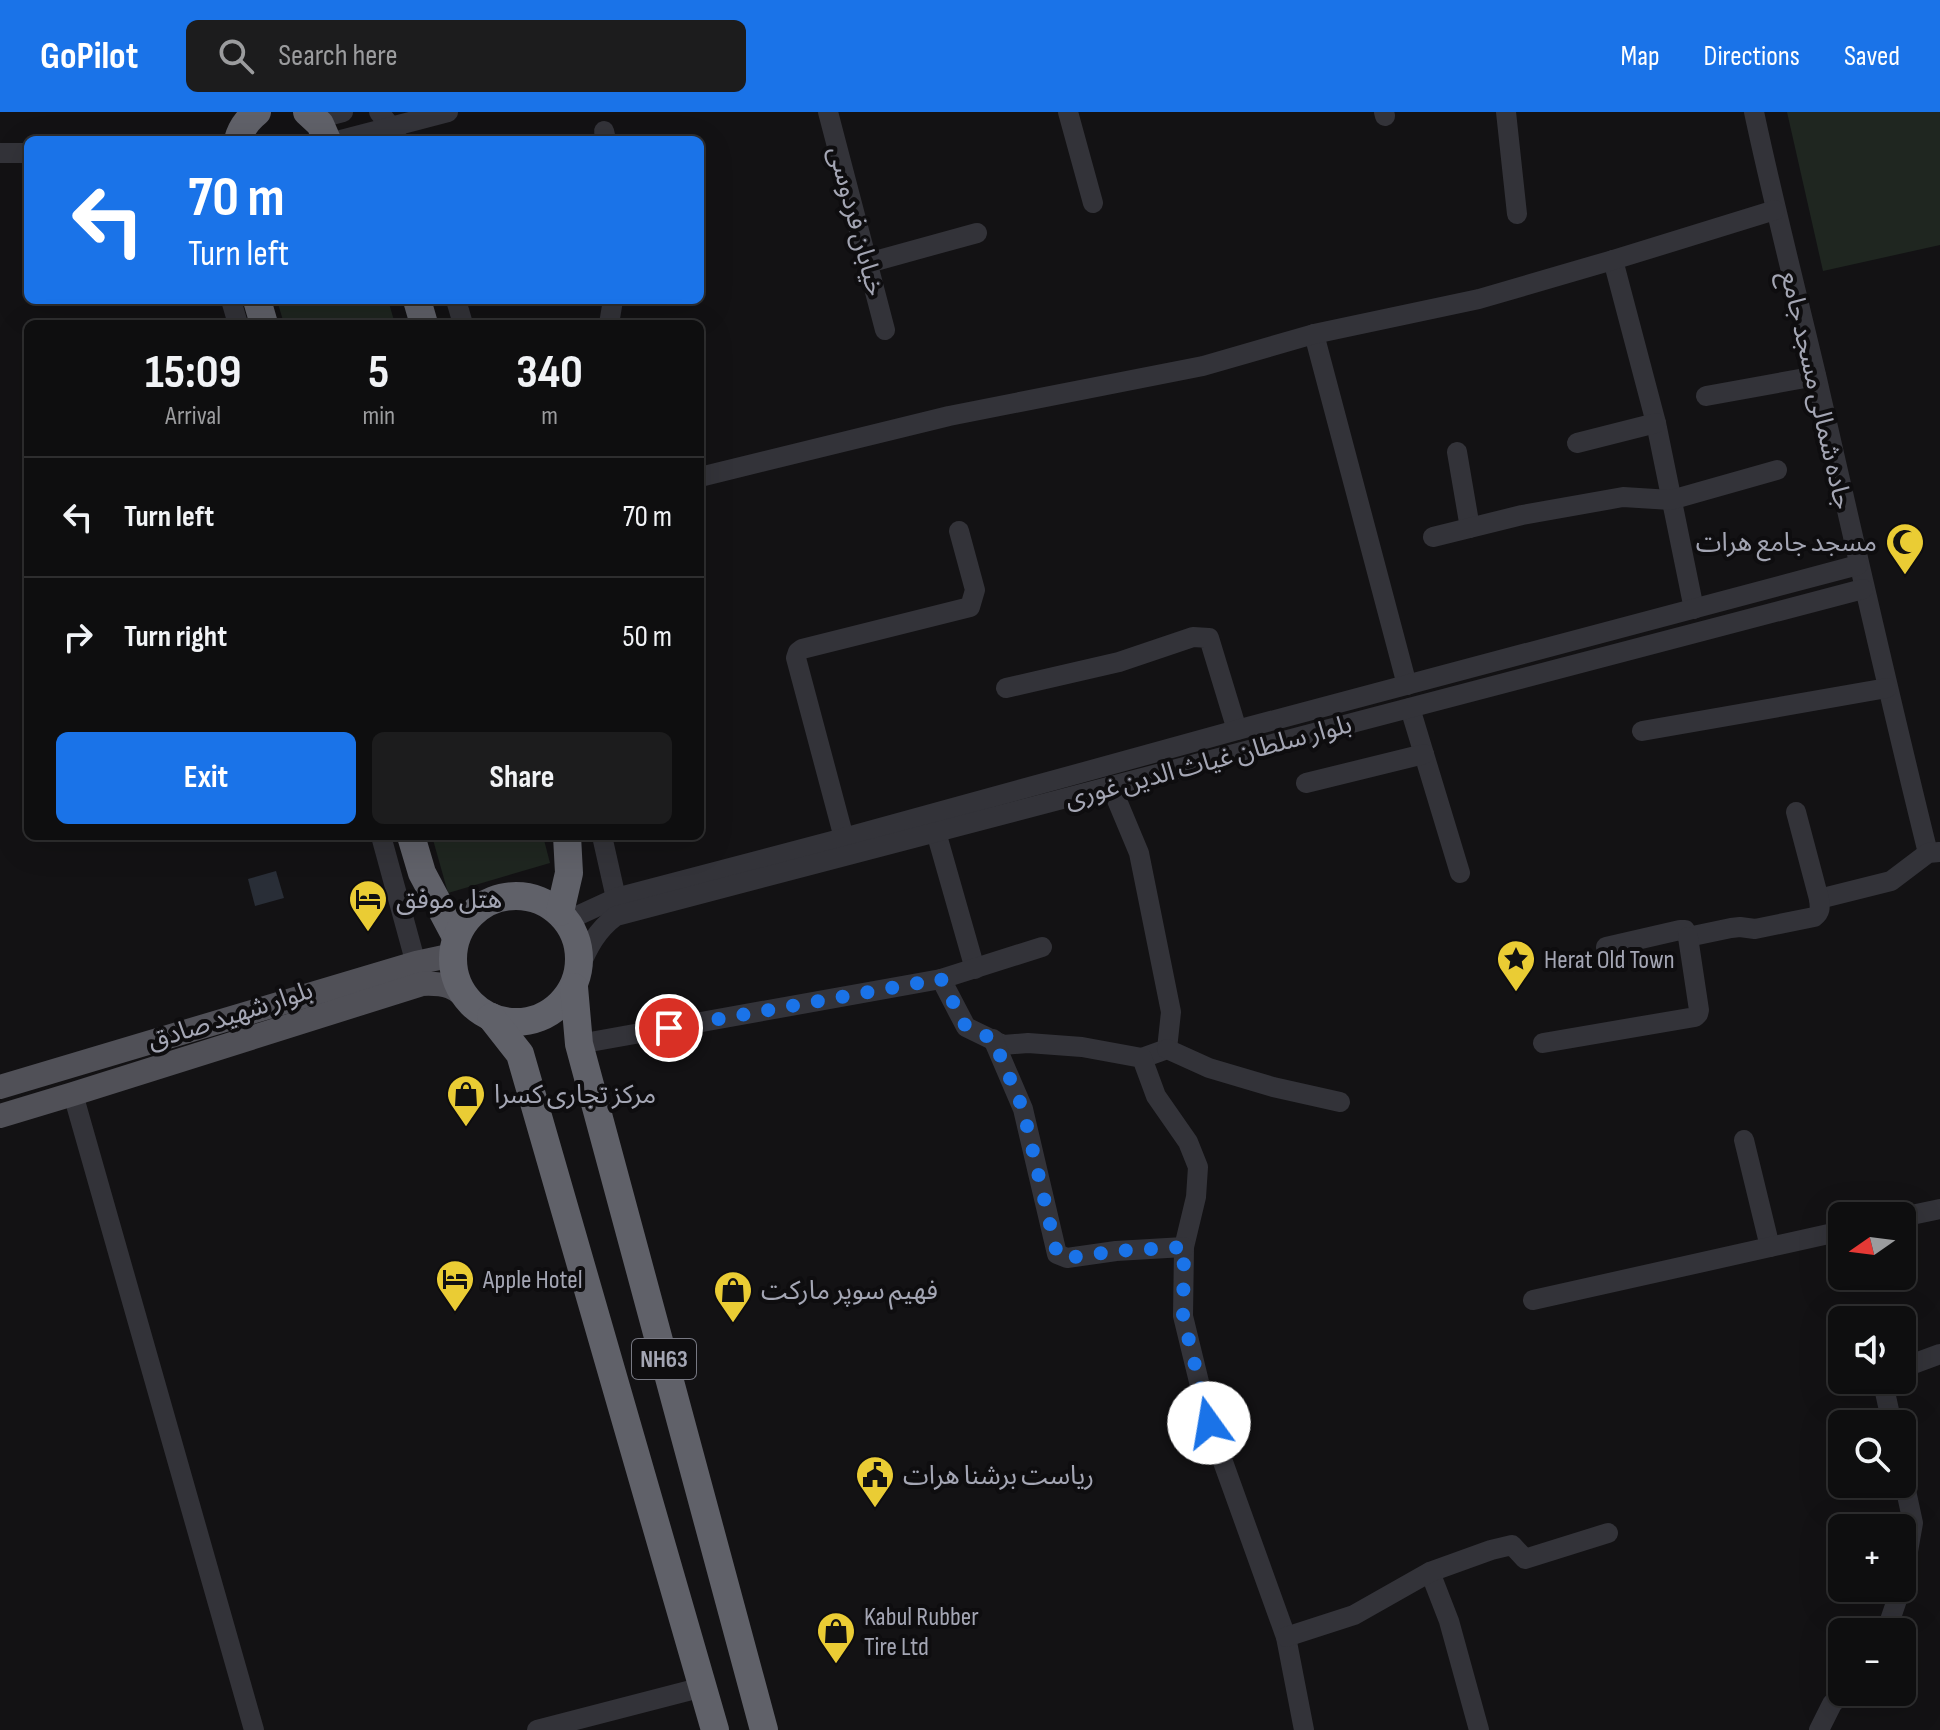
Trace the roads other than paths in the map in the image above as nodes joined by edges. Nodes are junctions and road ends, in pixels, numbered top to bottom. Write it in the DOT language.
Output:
graph roads {
  1 [pos="343,112"];
  2 [pos="448,112"];
  3 [pos="828,112"];
  4 [pos="1068,112"];
  5 [pos="1506,112"];
  6 [pos="1754,112"];
  7 [pos="317,124"];
  8 [pos="390,126"];
  9 [pos="355,136"];
  10 [pos="0,153"];
  11 [pos="24,153"];
  12 [pos="1093,203"];
  13 [pos="1775,210"];
  14 [pos="1517,214"];
  15 [pos="977,233"];
  16 [pos="1613,260"];
  17 [pos="868,263"];
  18 [pos="885,330"];
  19 [pos="1314,334"];
  20 [pos="1816,376"];
  21 [pos="1706,396"];
  22 [pos="1656,423"];
  23 [pos="1577,443"];
  24 [pos="1457,452"];
  25 [pos="1777,470"];
  26 [pos="704,476"];
  27 [pos="1671,500"];
  28 [pos="1470,528"];
  29 [pos="959,531"];
  30 [pos="1433,537"];
  31 [pos="1858,565"];
  32 [pos="1863,589"];
  33 [pos="1694,609"];
  34 [pos="1407,685"];
  35 [pos="1006,688"];
  36 [pos="1887,688"];
  37 [pos="1410,708"];
  38 [pos="1237,730"];
  39 [pos="1642,731"];
  40 [pos="1424,754"];
  41 [pos="1306,783"];
  42 [pos="1111,786"];
  43 [pos="1796,812"];
  44 [pos="936,832"];
  45 [pos="844,838"];
  46 [pos="382,840"];
  47 [pos="412,840"];
  48 [pos="567,840"];
  49 [pos="603,840"];
  50 [pos="1934,852"];
  51 [pos="1460,873"];
  52 [pos="1819,899"];
  53 [pos="616,907"];
  54 [pos="563,916"];
  55 [pos="1688,937"];
  56 [pos="454,946"];
  57 [pos="1042,947"];
  58 [pos="1606,947"];
  59 [pos="975,969"];
  60 [pos="419,973"];
  61 [pos="576,978"];
  62 [pos="941,979"];
  63 [pos="481,1011"];
  64 [pos="993,1039"];
  65 [pos="1543,1043"];
  66 [pos="579,1044"];
  67 [pos="1167,1049"];
  68 [pos="1142,1058"];
  69 [pos="0,1087"];
  70 [pos="73,1094"];
  71 [pos="1340,1102"];
  72 [pos="0,1116"];
  73 [pos="1744,1140"];
  74 [pos="1940,1209"];
  75 [pos="1916,1214"];
  76 [pos="1828,1234"];
  77 [pos="1184,1247"];
  78 [pos="1770,1247"];
  79 [pos="1533,1300"];
  80 [pos="1940,1354"];
  81 [pos="1916,1363"];
  82 [pos="1608,1533"];
  83 [pos="1430,1572"];
  84 [pos="1286,1637"];
  85 [pos="703,1687"];
  86 [pos="1831,1706"];
  87 [pos="254,1730"];
  88 [pos="537,1730"];
  89 [pos="715,1730"];
  90 [pos="764,1730"];
  91 [pos="1304,1730"];
  92 [pos="1479,1730"];
  93 [pos="1819,1730"];
  1 -- 7 [label="street"];
  2 -- 8 [label="street"];
  3 -- 17 [label="street, خیابان فردوسی"];
  4 -- 12 [label="street"];
  5 -- 14 [label="street"];
  6 -- 13 [label="street, جاده شمالی مسجد جامع"];
  8 -- 9 [label="street"];
  10 -- 11 [label="street"];
  13 -- 16 [label="street"];
  13 -- 20 [label="street, جاده شمالی مسجد جامع"];
  15 -- 17 [label="street"];
  16 -- 19 [label="street"];
  16 -- 22 [label="street"];
  17 -- 18 [label="street, خیابان فردوسی"];
  19 -- 26 [label="street"];
  19 -- 34 [label="street"];
  20 -- 21 [label="street"];
  20 -- 31 [label="street, جاده شمالی مسجد جامع"];
  22 -- 23 [label="street"];
  22 -- 27 [label="street"];
  24 -- 28 [label="street"];
  25 -- 27 [label="street"];
  27 -- 28 [label="street"];
  27 -- 33 [label="street"];
  28 -- 30 [label="street"];
  29 -- 45 [label="street"];
  31 -- 32 [label="street, جاده شمالی مسجد جامع"];
  31 -- 33 [label="street"];
  32 -- 36 [label="street, جاده شمالی مسجد جامع"];
  32 -- 37 [label="street, بلوار سلطان غیاث الدین غوری"];
  33 -- 34 [label="street"];
  34 -- 38 [label="street"];
  35 -- 38 [label="street"];
  36 -- 39 [label="street"];
  36 -- 50 [label="street, جاده شمالی مسجد جامع"];
  37 -- 40 [label="street"];
  37 -- 42 [label="street, بلوار سلطان غیاث الدین غوری"];
  38 -- 45 [label="street"];
  40 -- 41 [label="street"];
  40 -- 51 [label="street"];
  42 -- 44 [label="street, بلوار سلطان غیاث الدین غوری"];
  42 -- 67 [label="street"];
  43 -- 52 [label="street"];
  44 -- 53 [label="street, بلوار سلطان غیاث الدین غوری"];
  44 -- 59 [label="street"];
  45 -- 53 [label="street"];
  46 -- 60 [label="street"];
  47 -- 56 [label="highway"];
  48 -- 54 [label="highway"];
  49 -- 53 [label="street"];
  50 -- 52 [label="street"];
  52 -- 55 [label="street"];
  53 -- 54 [label="street"];
  53 -- 61 [label="street"];
  54 -- 56 [label="highway"];
  54 -- 61 [label="highway"];
  55 -- 58 [label="street"];
  55 -- 65 [label="street"];
  56 -- 60 [label="main road, بلوار شهید صادق"];
  56 -- 63 [label="highway"];
  57 -- 59 [label="street"];
  59 -- 62 [label="street"];
  60 -- 63 [label="main road, بلوار شهید صادق"];
  60 -- 69 [label="main road, بلوار شهید صادق"];
  60 -- 70 [label="main road, بلوار شهید صادق"];
  61 -- 63 [label="highway"];
  61 -- 66 [label="highway, NH63"];
  62 -- 64 [label="street"];
  62 -- 66 [label="street"];
  63 -- 85 [label="highway, NH63"];
  64 -- 68 [label="street"];
  64 -- 77 [label="street"];
  66 -- 90 [label="highway, NH63"];
  67 -- 68 [label="street"];
  67 -- 71 [label="street"];
  68 -- 77 [label="street"];
  70 -- 72 [label="main road, بلوار شهید صادق"];
  70 -- 87 [label="street"];
  73 -- 78 [label="street"];
  74 -- 75 [label="street"];
  76 -- 78 [label="street"];
  77 -- 84 [label="street"];
  78 -- 79 [label="street"];
  80 -- 81 [label="street"];
  82 -- 83 [label="street"];
  83 -- 84 [label="street"];
  83 -- 92 [label="street"];
  84 -- 91 [label="street"];
  85 -- 88 [label="street"];
  85 -- 89 [label="highway, NH63"];
  86 -- 93 [label="street"];
}
